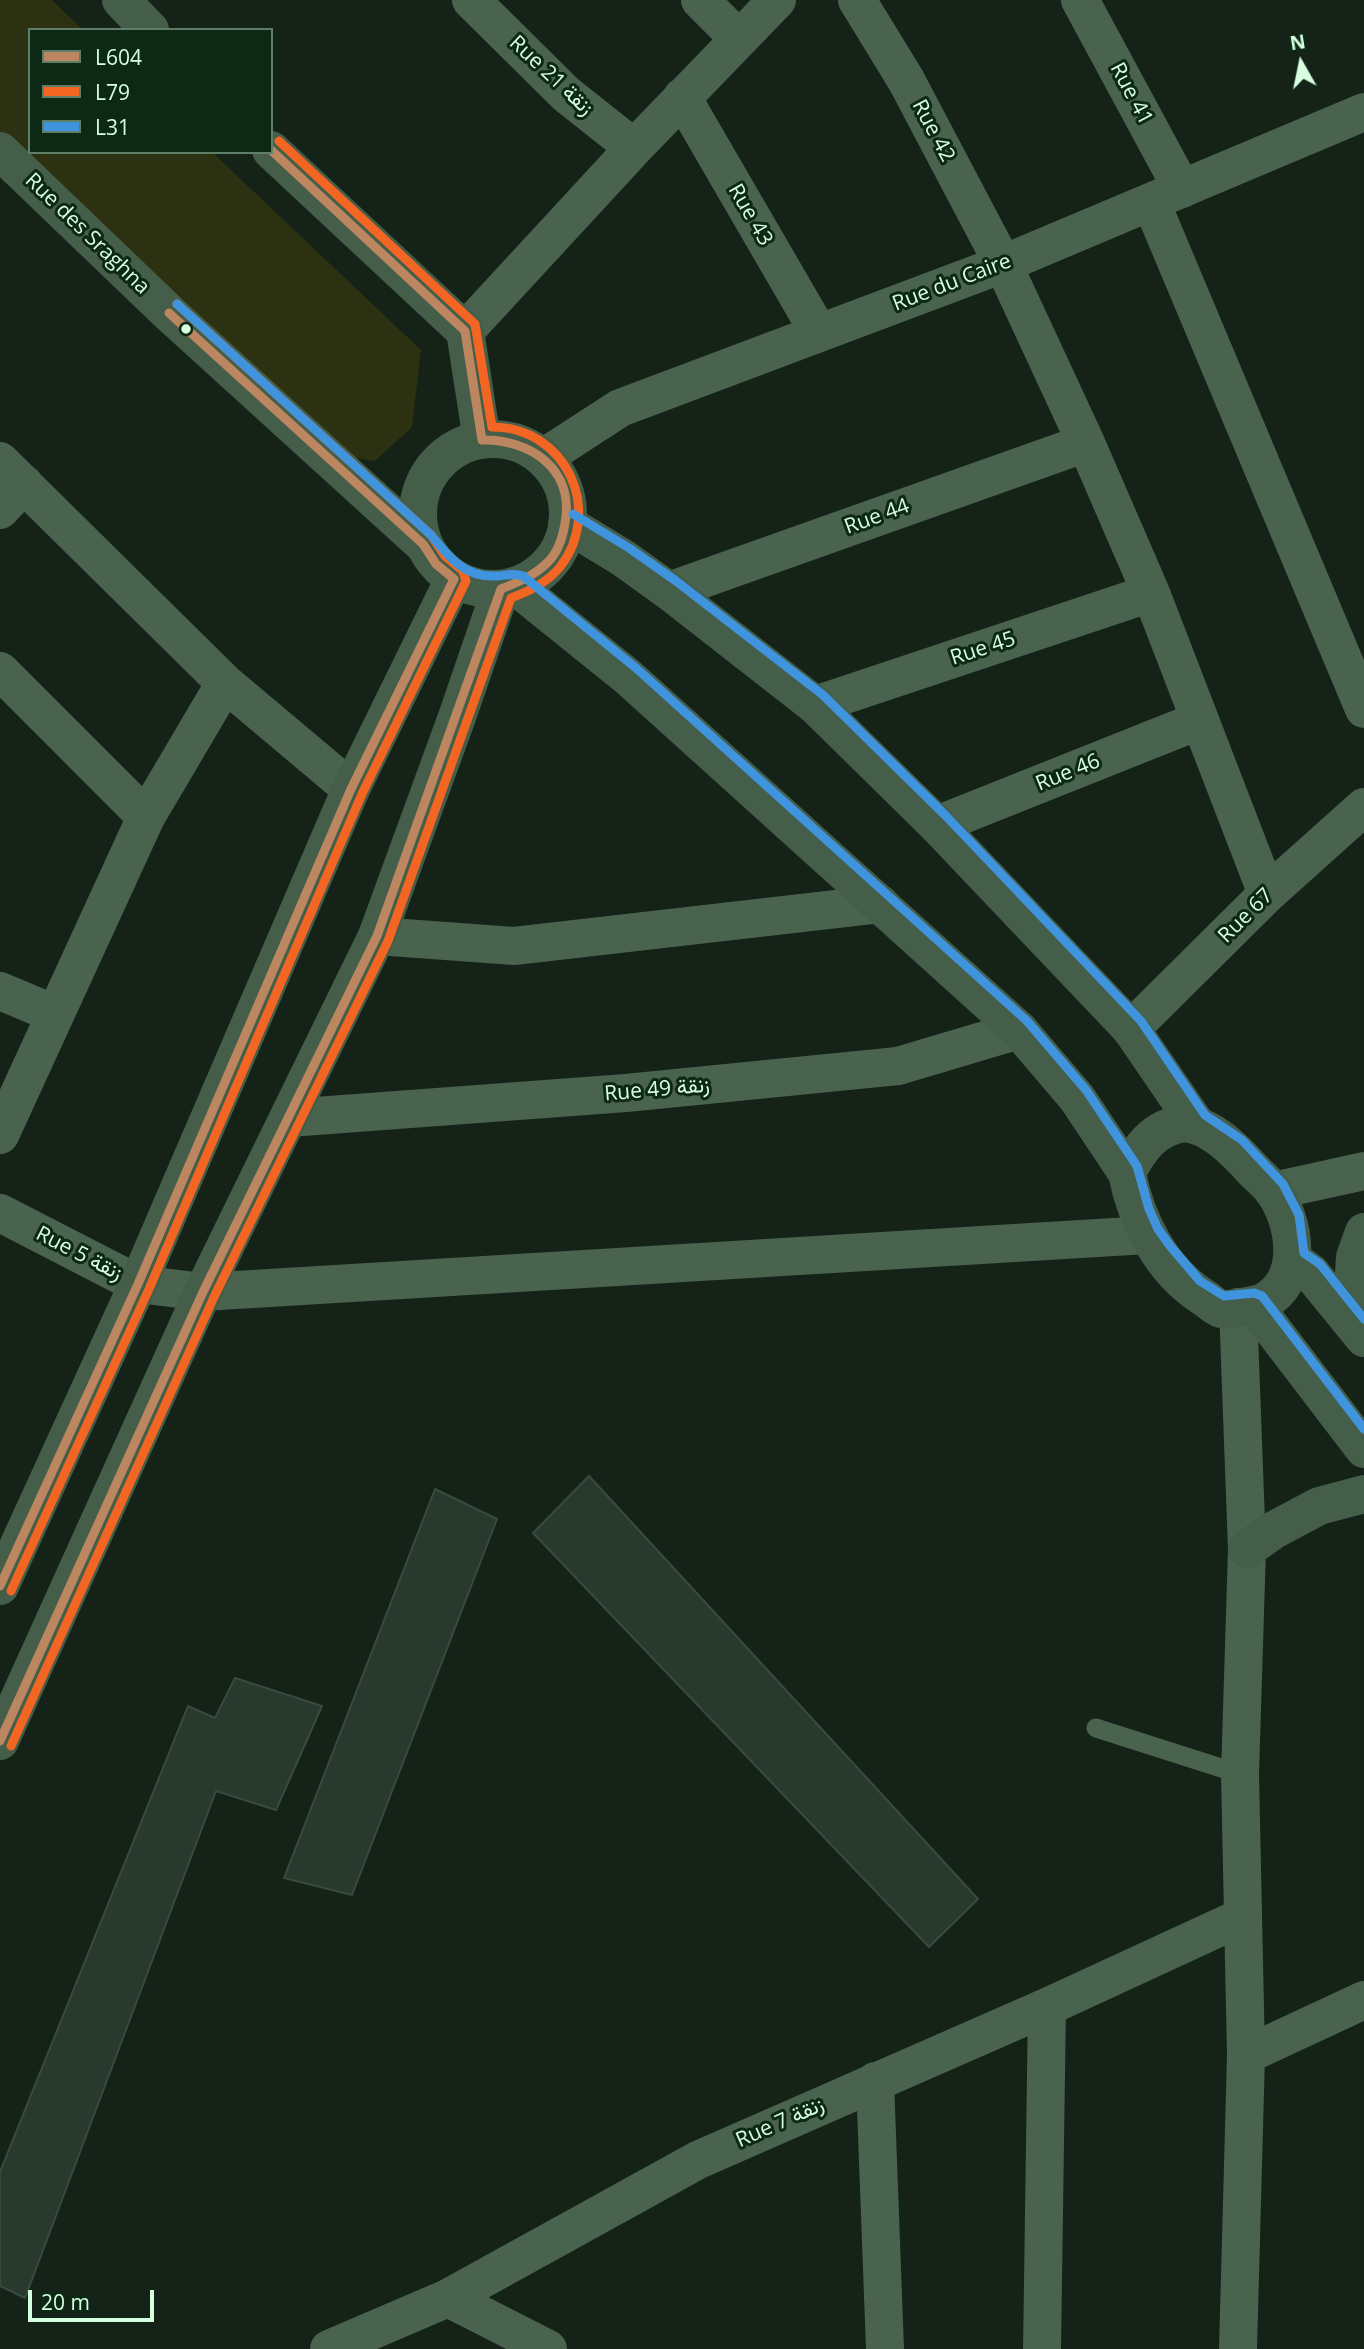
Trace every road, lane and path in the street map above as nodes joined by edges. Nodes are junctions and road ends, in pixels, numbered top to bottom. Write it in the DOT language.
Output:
graph roads {
  1 [pos="121,0"];
  2 [pos="471,0"];
  3 [pos="700,0"];
  4 [pos="777,0"];
  5 [pos="857,0"];
  6 [pos="1080,0"];
  7 [pos="148,28"];
  8 [pos="739,39"];
  9 [pos="682,97"];
  10 [pos="1364,112"];
  11 [pos="634,148"];
  12 [pos="0,150"];
  13 [pos="273,152"];
  14 [pos="1167,195"];
  15 [pos="1003,264"];
  16 [pos="465,331"];
  17 [pos="819,333"];
  18 [pos="482,440"];
  19 [pos="1086,443"];
  20 [pos="543,458"];
  21 [pos="8,485"];
  22 [pos="567,524"];
  23 [pos="423,544"];
  24 [pos="454,579"];
  25 [pos="508,588"];
  26 [pos="669,591"];
  27 [pos="1151,593"];
  28 [pos="0,671"];
  29 [pos="225,684"];
  30 [pos="814,705"];
  31 [pos="1364,709"];
  32 [pos="1198,721"];
  33 [pos="351,789"];
  34 [pos="1364,807"];
  35 [pos="146,817"];
  36 [pos="937,825"];
  37 [pos="1267,894"];
  38 [pos="880,904"];
  39 [pos="377,936"];
  40 [pos="0,991"];
  41 [pos="55,1014"];
  42 [pos="1131,1028"];
  43 [pos="1019,1030"];
  44 [pos="289,1118"];
  45 [pos="1196,1124"];
  46 [pos="0,1135"];
  47 [pos="1364,1171"];
  48 [pos="1127,1173"];
  49 [pos="1273,1191"];
  50 [pos="0,1213"];
  51 [pos="1364,1232"];
  52 [pos="1147,1235"];
  53 [pos="1293,1260"];
  54 [pos="138,1284"];
  55 [pos="203,1292"];
  56 [pos="1246,1306"];
  57 [pos="1357,1329"];
  58 [pos="1364,1448"];
  59 [pos="1364,1494"];
  60 [pos="1247,1549"];
  61 [pos="0,1586"];
  62 [pos="1096,1728"];
  63 [pos="0,1741"];
  64 [pos="1240,1774"];
  65 [pos="1242,1917"];
  66 [pos="1364,2000"];
  67 [pos="1047,2007"];
  68 [pos="1247,2055"];
  69 [pos="875,2081"];
  70 [pos="448,2298"];
  71 [pos="383,2339"];
  72 [pos="329,2349"];
  73 [pos="548,2349"];
  74 [pos="885,2349"];
  75 [pos="1042,2349"];
  76 [pos="1238,2349"];
  1 -- 7 [label="street"];
  2 -- 11 [label="street, Rue 21 زنقة"];
  3 -- 8 [label="street"];
  4 -- 8 [label="street"];
  5 -- 15 [label="street, Rue 42"];
  6 -- 14 [label="street, Rue 41"];
  8 -- 9 [label="street"];
  9 -- 11 [label="street"];
  9 -- 17 [label="street, Rue 43"];
  10 -- 14 [label="street, Rue du Caire"];
  11 -- 16 [label="street"];
  12 -- 23 [label="street, Rue des Sraghna"];
  13 -- 16 [label="street"];
  14 -- 15 [label="street, Rue du Caire"];
  14 -- 31 [label="street, Rue 41"];
  15 -- 17 [label="street, Rue du Caire"];
  15 -- 19 [label="street, Rue 42"];
  16 -- 18 [label="street"];
  17 -- 20 [label="street, Rue du Caire"];
  18 -- 20 [label="street"];
  18 -- 23 [label="street"];
  19 -- 26 [label="street, Rue 44"];
  19 -- 27 [label="street, Rue 42"];
  20 -- 22 [label="street"];
  21 -- 29 [label="street"];
  22 -- 25 [label="street"];
  22 -- 26 [label="street"];
  23 -- 24 [label="street"];
  24 -- 25 [label="street"];
  24 -- 33 [label="street"];
  25 -- 38 [label="street"];
  25 -- 39 [label="street"];
  26 -- 30 [label="street"];
  27 -- 30 [label="street, Rue 45"];
  27 -- 32 [label="street, Rue 42"];
  28 -- 35 [label="street"];
  29 -- 33 [label="street"];
  29 -- 35 [label="street"];
  30 -- 36 [label="street"];
  32 -- 36 [label="street, Rue 46"];
  32 -- 37 [label="street, Rue 42"];
  33 -- 54 [label="street"];
  34 -- 37 [label="street, Rue 67"];
  35 -- 41 [label="street"];
  36 -- 42 [label="street"];
  37 -- 42 [label="street, Rue 67"];
  38 -- 39 [label="street"];
  38 -- 43 [label="street"];
  39 -- 44 [label="street"];
  40 -- 41 [label="street"];
  41 -- 46 [label="street"];
  42 -- 45 [label="street"];
  43 -- 44 [label="street, Rue 49 زنقة"];
  43 -- 48 [label="street"];
  44 -- 55 [label="street"];
  45 -- 48 [label="street"];
  45 -- 49 [label="street"];
  47 -- 49 [label="street"];
  48 -- 52 [label="street"];
  49 -- 53 [label="street"];
  50 -- 54 [label="street, Rue 5 زنقة"];
  51 -- 57 [label="street"];
  52 -- 55 [label="street, Rue 5 زنقة"];
  52 -- 56 [label="street"];
  53 -- 56 [label="street"];
  53 -- 57 [label="street"];
  54 -- 55 [label="street, Rue 5 زنقة"];
  54 -- 61 [label="street"];
  55 -- 63 [label="street"];
  56 -- 58 [label="street"];
  56 -- 60 [label="street"];
  59 -- 60 [label="street"];
  60 -- 64 [label="street"];
  62 -- 64 [label="lane"];
  64 -- 65 [label="street"];
  65 -- 67 [label="street, Rue 7 زنقة"];
  65 -- 68 [label="street"];
  66 -- 68 [label="street"];
  67 -- 69 [label="street, Rue 7 زنقة"];
  67 -- 75 [label="street"];
  68 -- 76 [label="street"];
  69 -- 70 [label="street, Rue 7 زنقة"];
  69 -- 74 [label="street"];
  70 -- 71 [label="street, Rue 7 زنقة"];
  70 -- 73 [label="street"];
  71 -- 72 [label="street, Rue 7 زنقة"];
}
